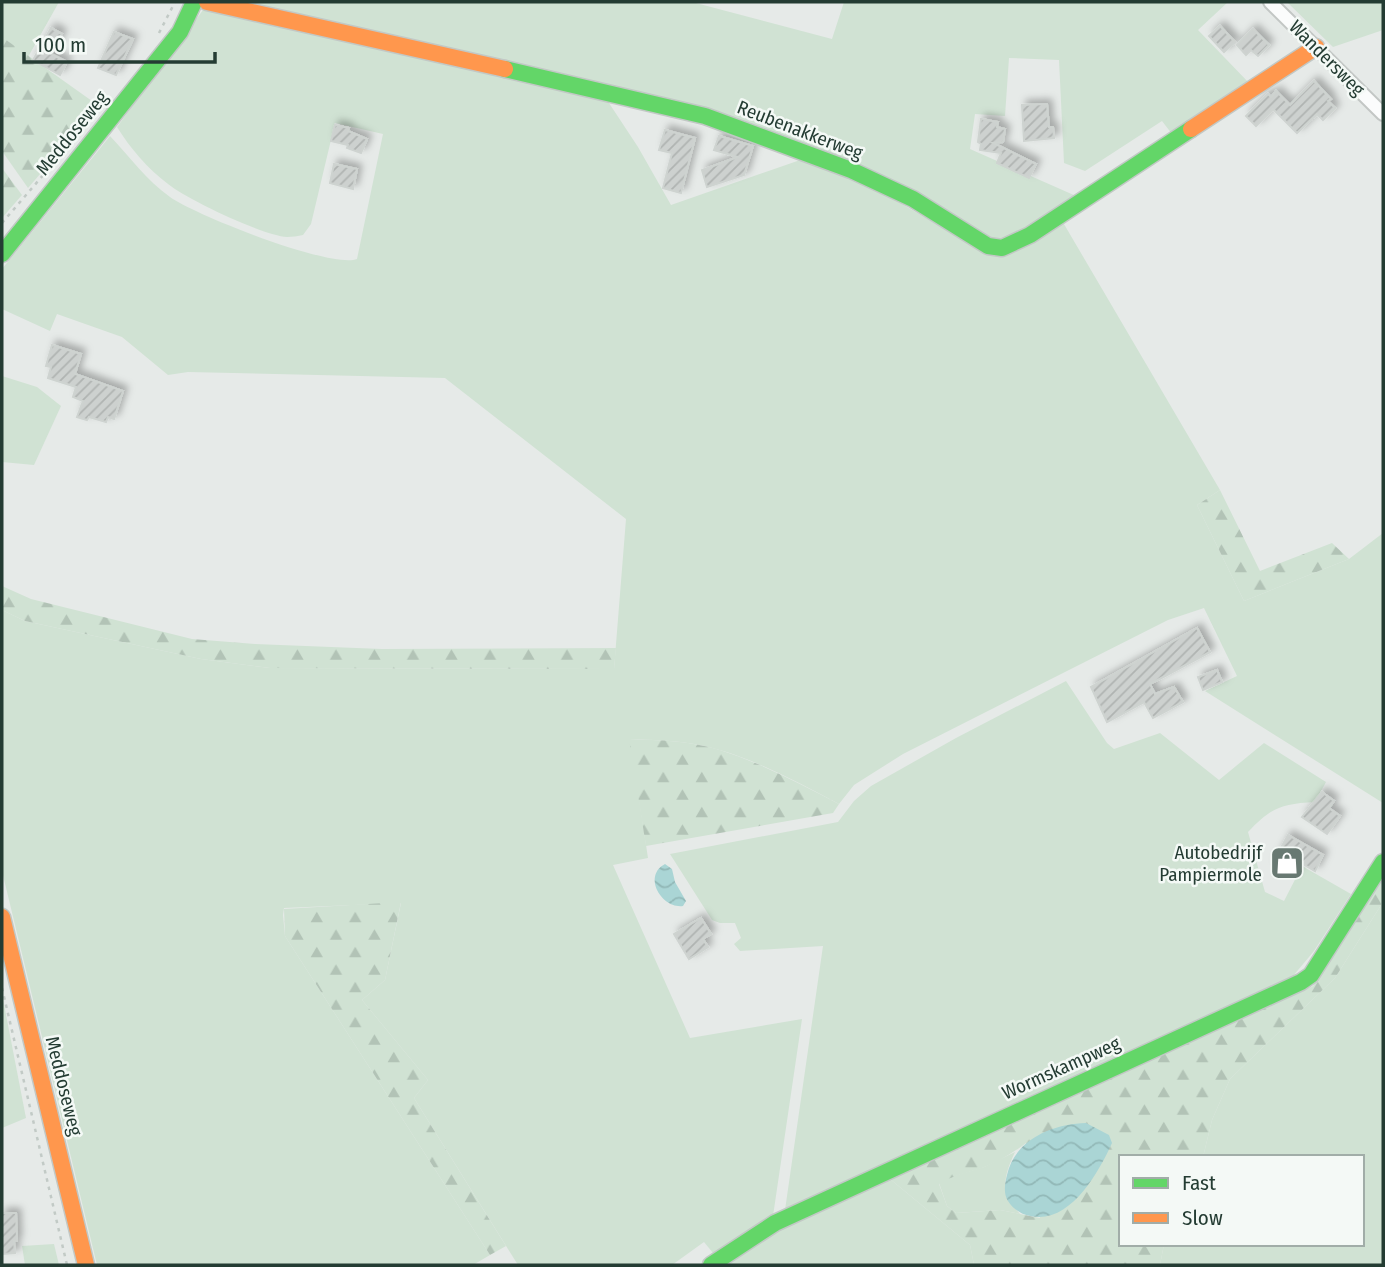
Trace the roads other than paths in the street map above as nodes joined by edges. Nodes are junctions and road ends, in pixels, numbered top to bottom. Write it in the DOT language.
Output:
graph roads {
  1 [pos="194,2"];
  2 [pos="207,2"];
  3 [pos="1270,2"];
  4 [pos="1316,47"];
  5 [pos="1383,114"];
  6 [pos="2,254"];
  7 [pos="1383,862"];
  8 [pos="2,916"];
  9 [pos="86,1265"];
  10 [pos="711,1265"];
  1 -- 6 [label="street, Meddoseweg"];
  2 -- 4 [label="street, Reubenakkerweg"];
  3 -- 4 [label="street, Wandersweg"];
  4 -- 5 [label="street, Wandersweg"];
  7 -- 10 [label="street, Wormskampweg"];
  8 -- 9 [label="street, Meddoseweg"];
}
